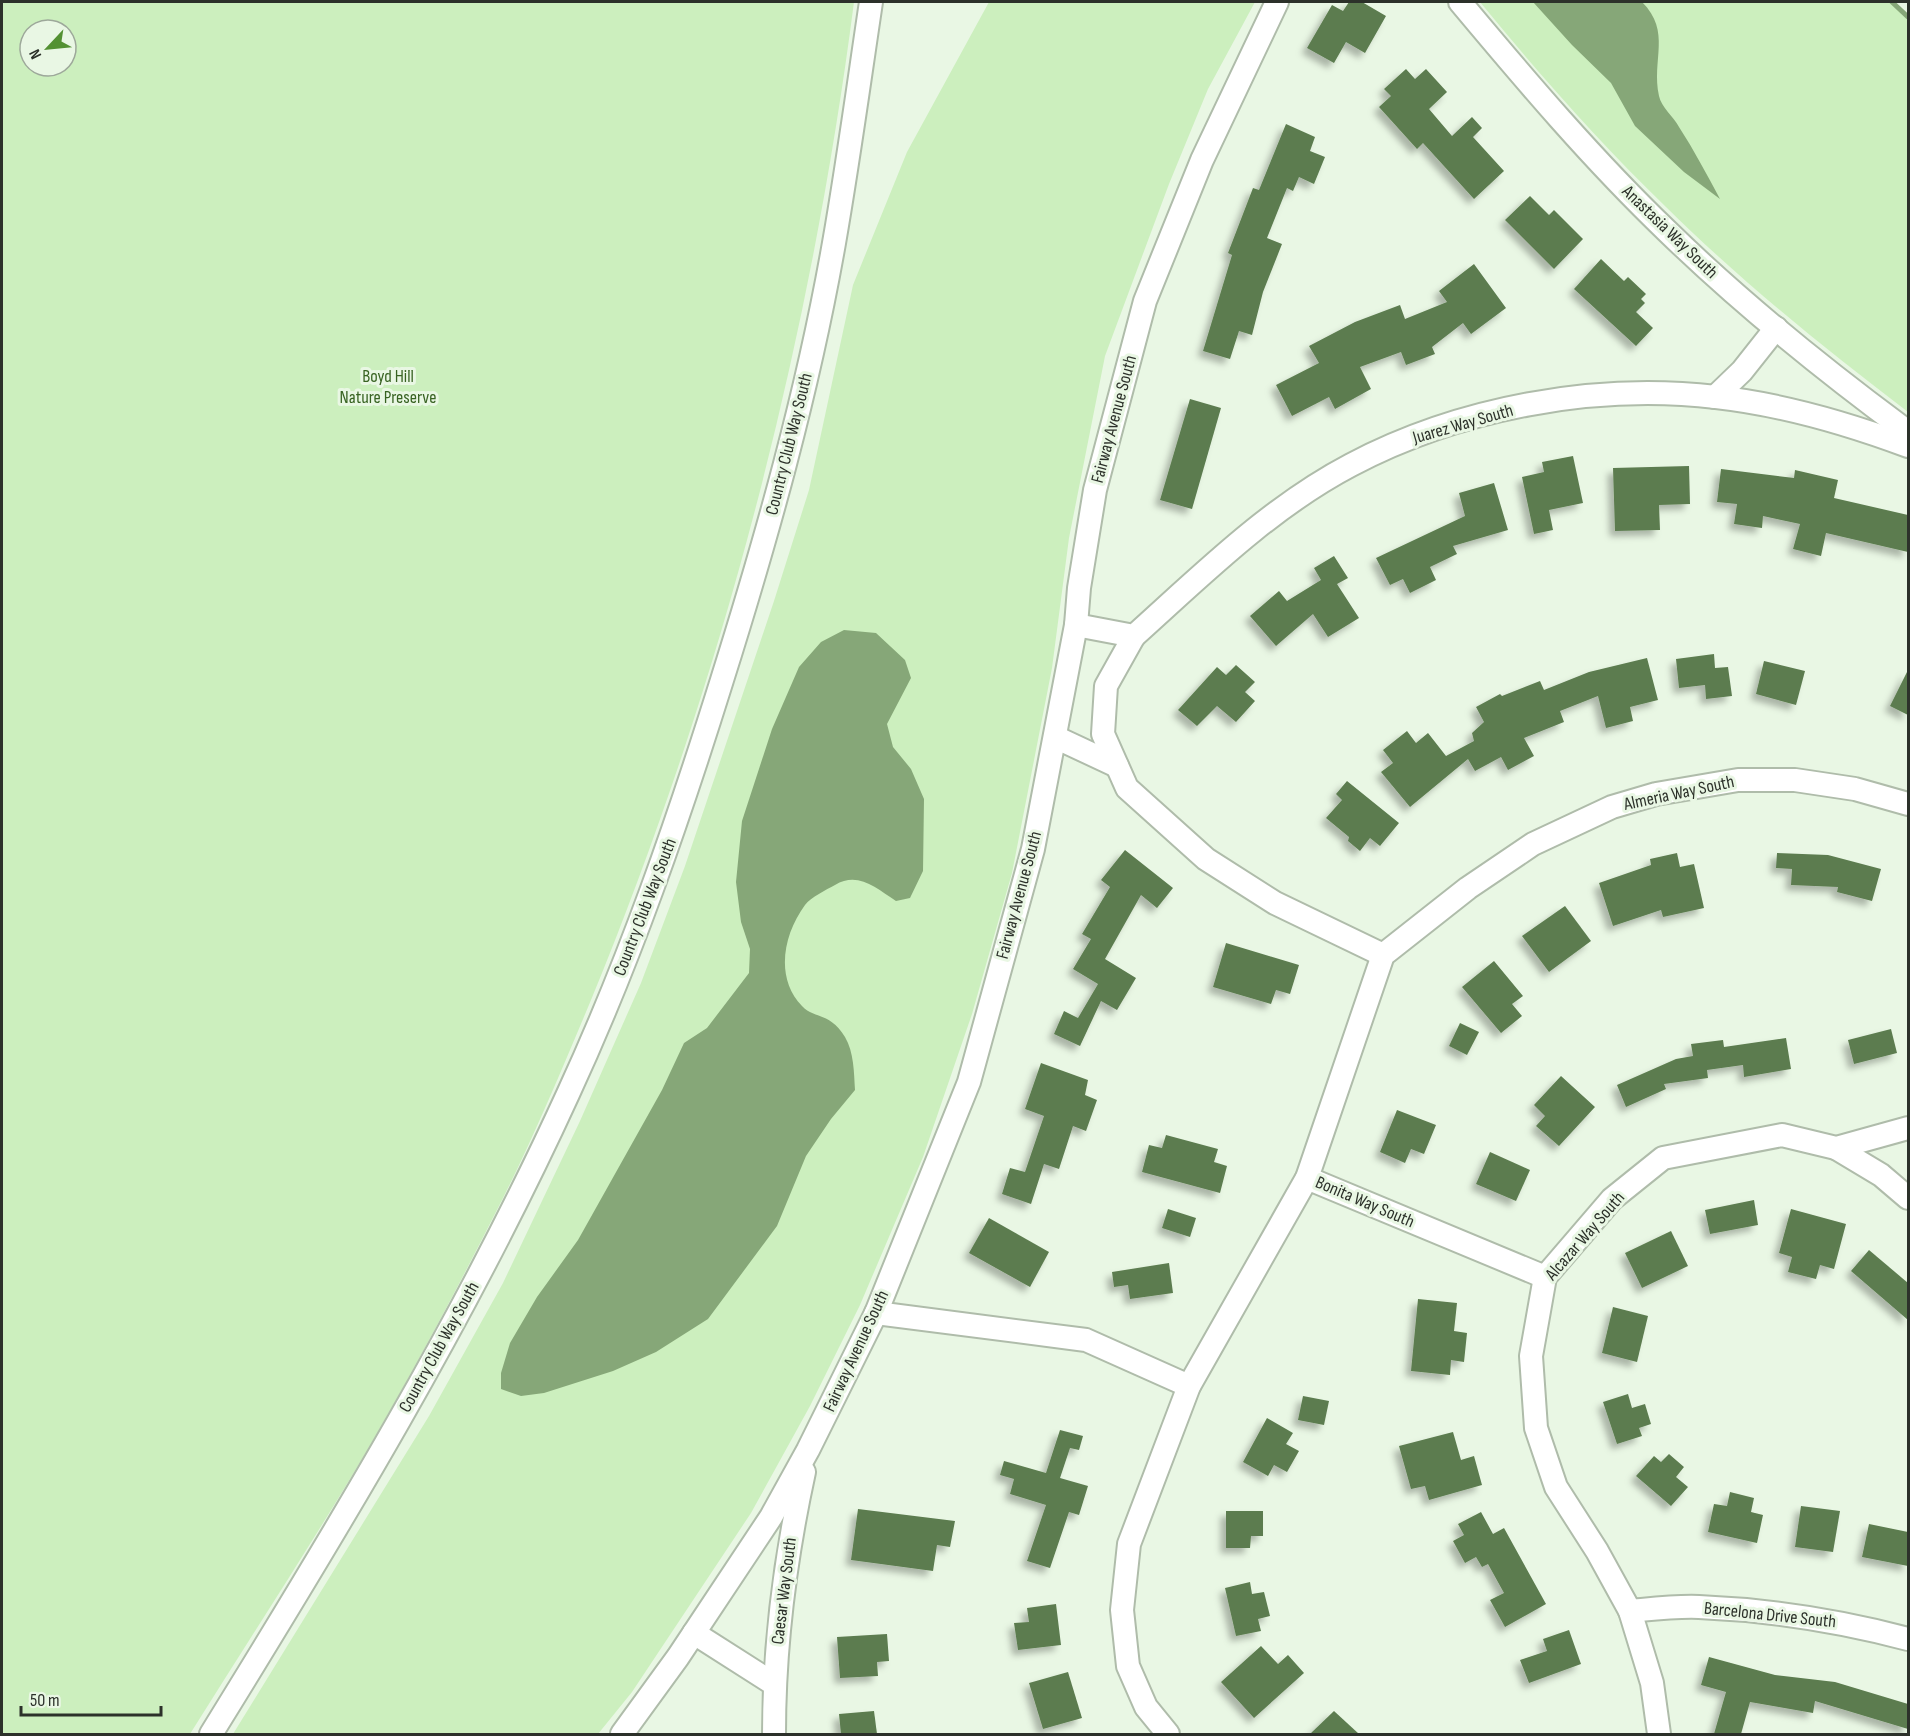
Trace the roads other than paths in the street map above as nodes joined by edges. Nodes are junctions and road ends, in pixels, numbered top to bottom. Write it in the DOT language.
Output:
graph roads {
  1 [pos="871,2"];
  2 [pos="1277,2"];
  3 [pos="1460,2"];
  4 [pos="1776,328"];
  5 [pos="1715,397"];
  6 [pos="1908,432"];
  7 [pos="1908,446"];
  8 [pos="1076,625"];
  9 [pos="1134,636"];
  10 [pos="1055,737"];
  11 [pos="1117,766"];
  12 [pos="1908,804"];
  13 [pos="1383,956"];
  14 [pos="1908,1128"];
  15 [pos="1836,1148"];
  16 [pos="1307,1178"];
  17 [pos="1908,1198"];
  18 [pos="1545,1277"];
  19 [pos="876,1313"];
  20 [pos="1189,1386"];
  21 [pos="808,1450"];
  22 [pos="1629,1611"];
  23 [pos="694,1633"];
  24 [pos="1908,1639"];
  25 [pos="774,1684"];
  26 [pos="211,1734"];
  27 [pos="622,1734"];
  28 [pos="774,1734"];
  29 [pos="1168,1734"];
  30 [pos="1659,1734"];
  1 -- 26 [label="street, Country Club Way South"];
  2 -- 8 [label="street, Fairway Avenue South"];
  3 -- 4 [label="street, Anastasia Way South"];
  4 -- 5 [label="street"];
  4 -- 6 [label="street, Anastasia Way South"];
  5 -- 7 [label="street, Juarez Way South"];
  5 -- 9 [label="street, Juarez Way South"];
  8 -- 9 [label="street"];
  8 -- 10 [label="street, Fairway Avenue South"];
  9 -- 11 [label="street"];
  10 -- 11 [label="street"];
  10 -- 19 [label="street, Fairway Avenue South"];
  11 -- 13 [label="street"];
  12 -- 13 [label="street, Almeria Way South"];
  13 -- 16 [label="street"];
  14 -- 15 [label="street, Alcazar Way South"];
  15 -- 17 [label="street"];
  15 -- 18 [label="street, Alcazar Way South"];
  16 -- 18 [label="street, Bonita Way South"];
  16 -- 20 [label="street, Bonita Way South"];
  18 -- 22 [label="street, Alcazar Way South"];
  19 -- 20 [label="street"];
  19 -- 21 [label="street, Fairway Avenue South"];
  20 -- 29 [label="street, Bonita Way South"];
  21 -- 23 [label="street, Fairway Avenue South"];
  21 -- 25 [label="street, Caesar Way South"];
  22 -- 24 [label="street, Barcelona Drive South"];
  22 -- 30 [label="street, Alcazar Way South"];
  23 -- 25 [label="street"];
  23 -- 27 [label="street, Fairway Avenue South"];
  25 -- 28 [label="street, Caesar Way South"];
}
